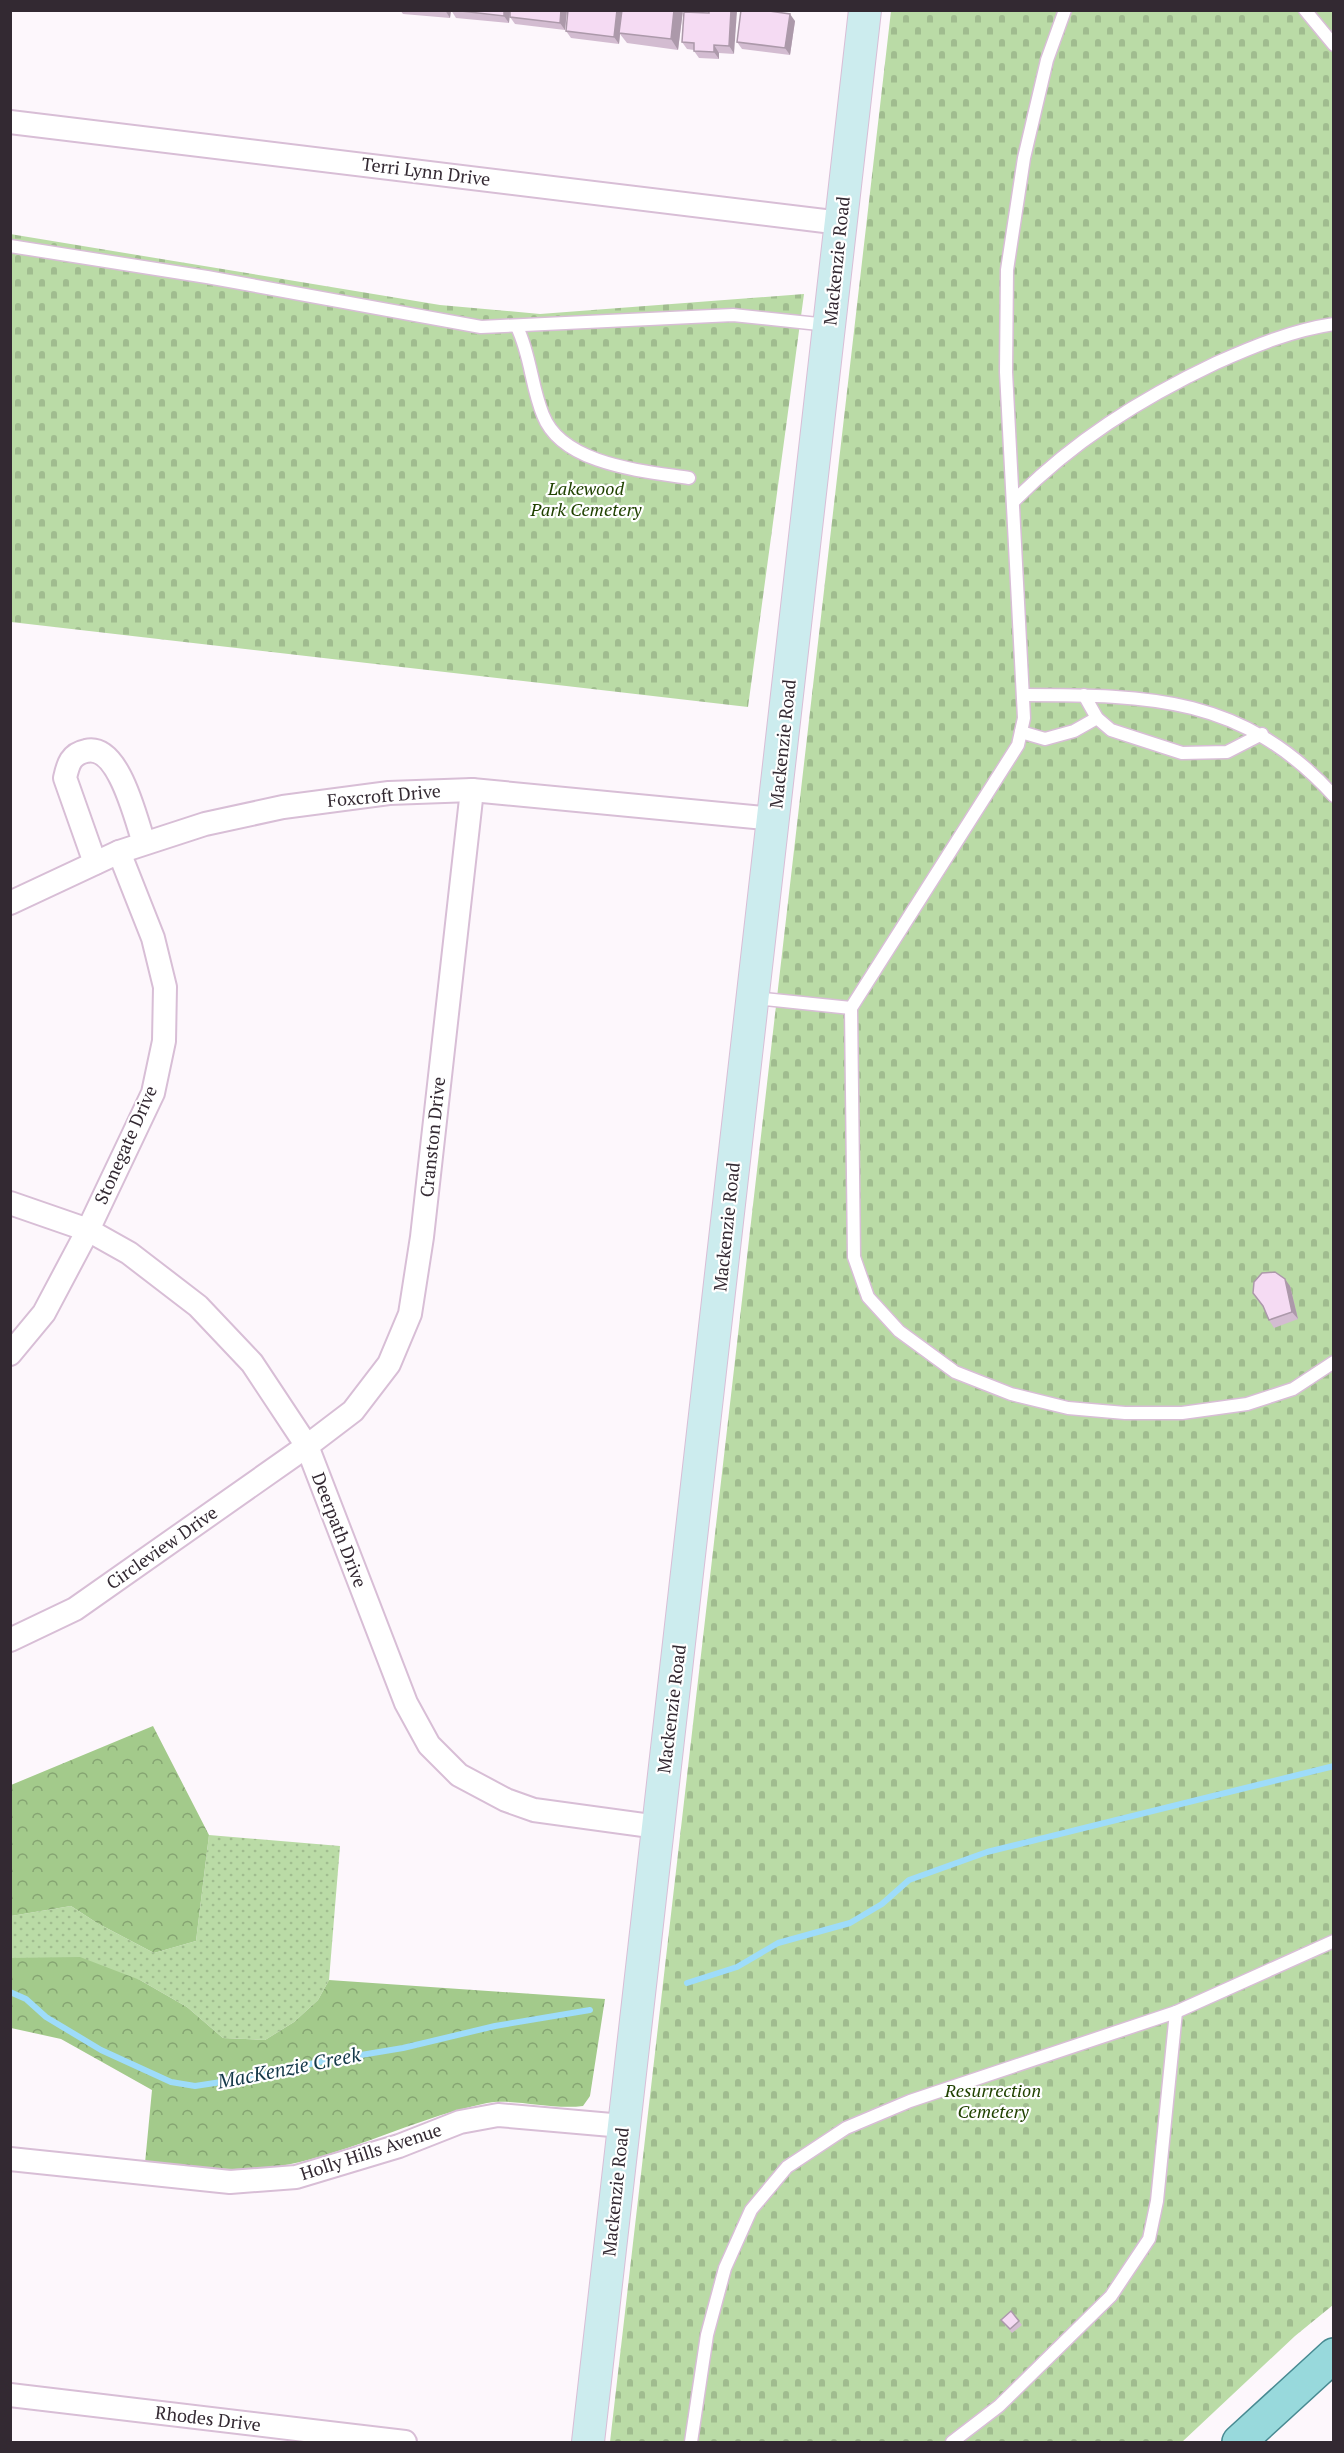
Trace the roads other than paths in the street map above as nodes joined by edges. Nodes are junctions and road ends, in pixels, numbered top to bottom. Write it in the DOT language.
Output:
graph roads {
  1 [pos="865,10"];
  2 [pos="1065,10"];
  3 [pos="1305,10"];
  4 [pos="1334,45"];
  5 [pos="10,122"];
  6 [pos="841,223"];
  7 [pos="10,246"];
  8 [pos="1334,324"];
  9 [pos="830,325"];
  10 [pos="517,327"];
  11 [pos="689,478"];
  12 [pos="1013,502"];
  13 [pos="1084,694"];
  14 [pos="1023,695"];
  15 [pos="1097,718"];
  16 [pos="1021,732"];
  17 [pos="1262,734"];
  18 [pos="472,790"];
  19 [pos="1334,796"];
  20 [pos="774,819"];
  21 [pos="144,843"];
  22 [pos="119,852"];
  23 [pos="95,863"];
  24 [pos="10,903"];
  25 [pos="753,998"];
  26 [pos="851,1008"];
  27 [pos="10,1203"];
  28 [pos="88,1230"];
  29 [pos="10,1354"];
  30 [pos="1334,1362"];
  31 [pos="307,1446"];
  32 [pos="10,1640"];
  33 [pos="658,1827"];
  34 [pos="1334,1941"];
  35 [pos="1176,2012"];
  36 [pos="623,2126"];
  37 [pos="10,2159"];
  38 [pos="1334,2355"];
  39 [pos="10,2395"];
  40 [pos="405,2442"];
  41 [pos="588,2442"];
  42 [pos="691,2442"];
  43 [pos="952,2442"];
  44 [pos="1239,2442"];
  1 -- 6 [label="main road, Mackenzie Road"];
  2 -- 12 [label="lane"];
  3 -- 4 [label="lane"];
  5 -- 6 [label="street, Terri Lynn Drive"];
  6 -- 9 [label="main road, Mackenzie Road"];
  7 -- 10 [label="lane"];
  8 -- 12 [label="lane"];
  9 -- 10 [label="lane"];
  9 -- 20 [label="main road, Mackenzie Road"];
  10 -- 11 [label="lane"];
  12 -- 14 [label="lane"];
  13 -- 14 [label="lane"];
  13 -- 15 [label="lane"];
  13 -- 17 [label="lane"];
  14 -- 16 [label="lane"];
  15 -- 16 [label="lane"];
  15 -- 17 [label="lane"];
  16 -- 26 [label="lane"];
  17 -- 19 [label="lane"];
  18 -- 20 [label="street, Foxcroft Drive"];
  18 -- 21 [label="street, Foxcroft Drive"];
  18 -- 31 [label="street, Cranston Drive"];
  20 -- 25 [label="main road, Mackenzie Road"];
  21 -- 22 [label="street, Foxcroft Drive"];
  21 -- 23 [label="street"];
  22 -- 23 [label="street, Foxcroft Drive"];
  22 -- 28 [label="street, Stonegate Drive"];
  23 -- 24 [label="street, Foxcroft Drive"];
  25 -- 26 [label="lane"];
  25 -- 33 [label="main road, Mackenzie Road"];
  26 -- 30 [label="lane"];
  27 -- 28 [label="street, Deerpath Drive"];
  28 -- 29 [label="street, Stonegate Drive"];
  28 -- 31 [label="street, Deerpath Drive"];
  31 -- 32 [label="street, Circleview Drive"];
  31 -- 33 [label="street, Deerpath Drive"];
  33 -- 36 [label="main road, Mackenzie Road"];
  34 -- 35 [label="lane"];
  35 -- 42 [label="lane"];
  35 -- 43 [label="lane"];
  36 -- 37 [label="street, Holly Hills Avenue"];
  36 -- 41 [label="main road, Mackenzie Road"];
  38 -- 44 [label="main road"];
  39 -- 40 [label="street, Rhodes Drive"];
}
